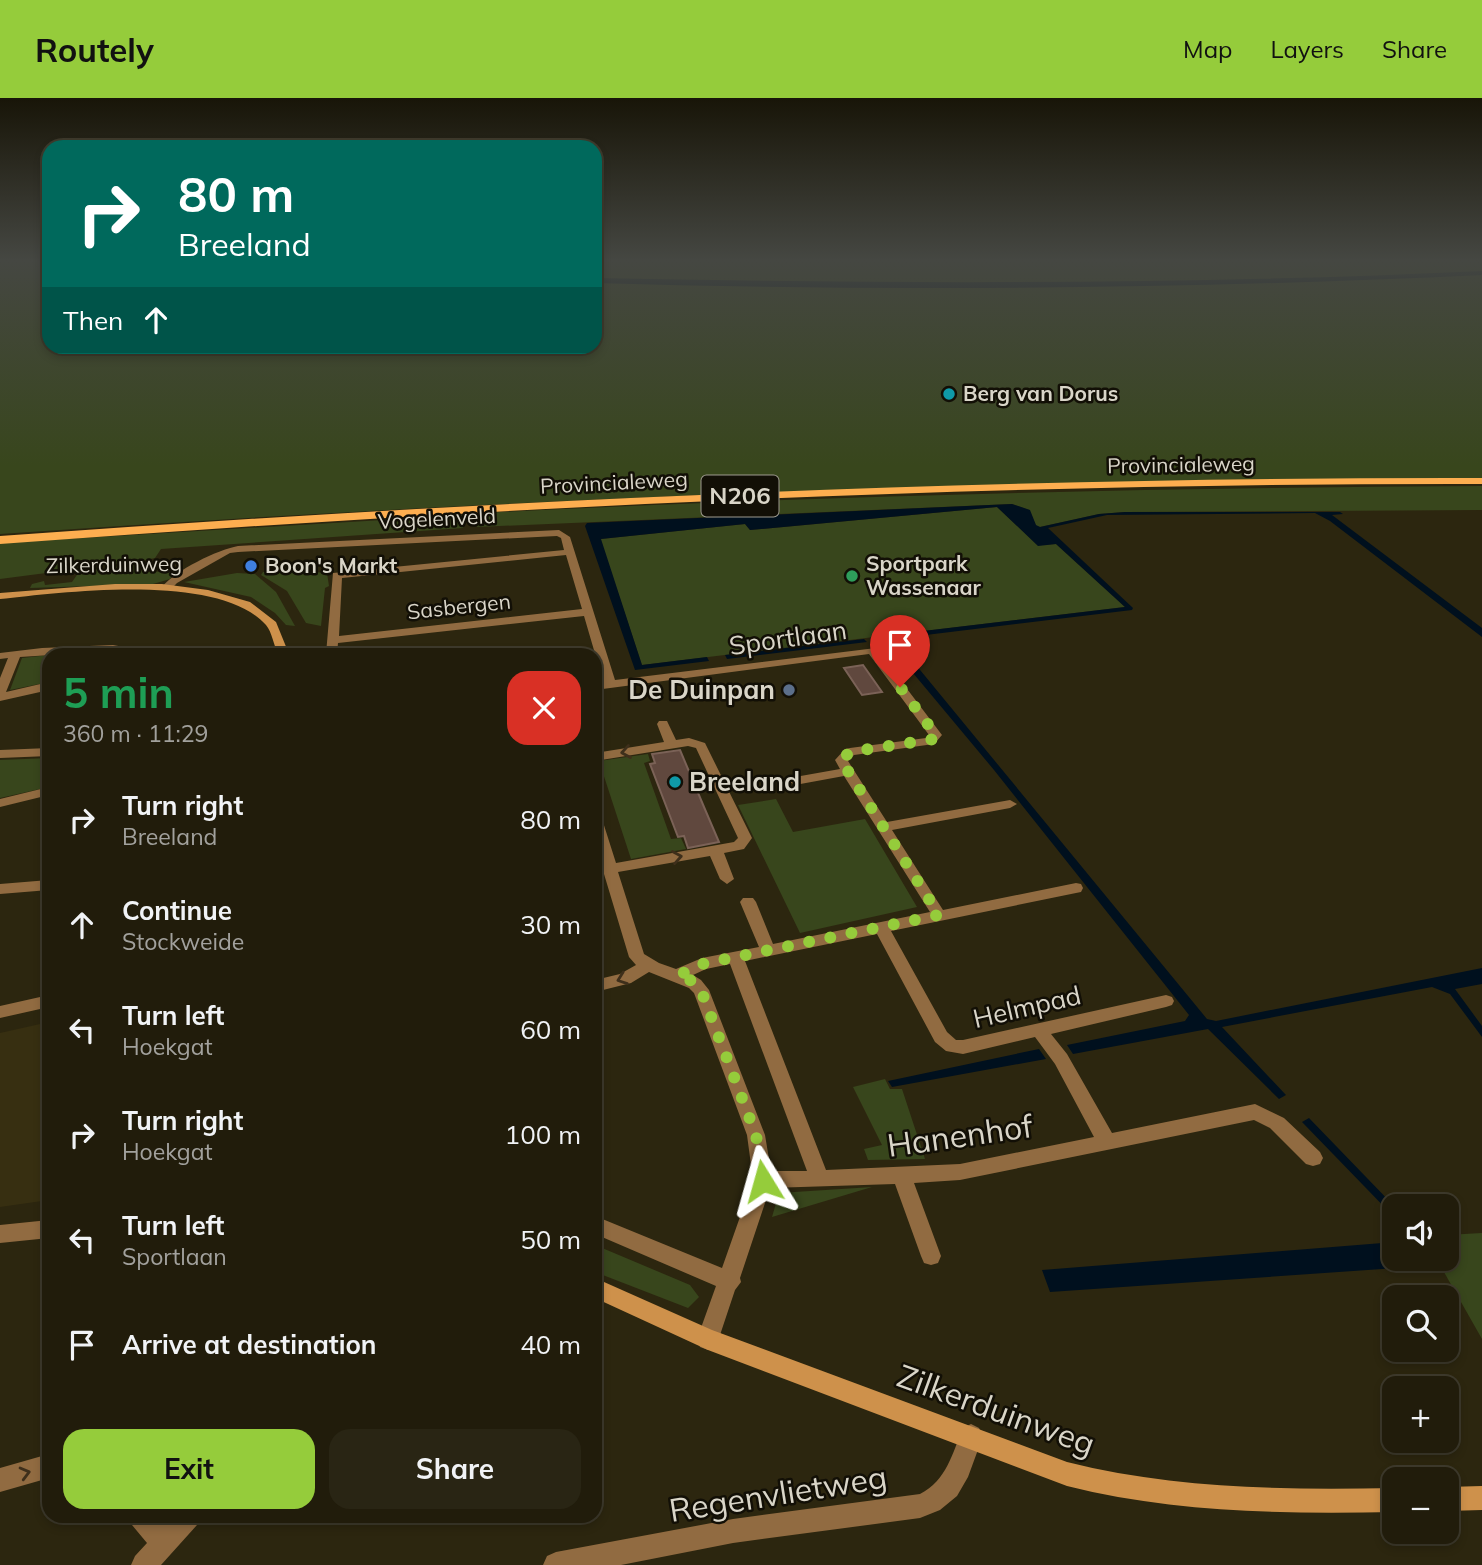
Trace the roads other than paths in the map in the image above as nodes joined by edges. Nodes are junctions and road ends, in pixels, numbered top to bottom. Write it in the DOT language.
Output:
graph roads {
  1 [pos="1482,481"];
  2 [pos="0,540"];
  3 [pos="569,552"];
  4 [pos="167,587"];
  5 [pos="0,596"];
  6 [pos="588,612"];
  7 [pos="333,640"];
  8 [pos="282,648"];
  9 [pos="332,648"];
  10 [pos="599,648"];
  11 [pos="42,652"];
  12 [pos="16,654"];
  13 [pos="0,656"];
  14 [pos="602,658"];
  15 [pos="610,684"];
  16 [pos="602,685"];
  17 [pos="42,688"];
  18 [pos="0,692"];
  19 [pos="0,698"];
  20 [pos="663,724"];
  21 [pos="671,745"];
  22 [pos="42,752"];
  23 [pos="0,754"];
  24 [pos="602,756"];
  25 [pos="848,771"];
  26 [pos="795,781"];
  27 [pos="42,793"];
  28 [pos="0,803"];
  29 [pos="1010,804"];
  30 [pos="884,827"];
  31 [pos="715,850"];
  32 [pos="602,870"];
  33 [pos="727,879"];
  34 [pos="42,886"];
  35 [pos="1076,888"];
  36 [pos="0,889"];
  37 [pos="748,902"];
  38 [pos="939,915"];
  39 [pos="881,927"];
  40 [pos="768,950"];
  41 [pos="736,957"];
  42 [pos="646,965"];
  43 [pos="677,976"];
  44 [pos="602,984"];
  45 [pos="1166,1001"];
  46 [pos="42,1003"];
  47 [pos="0,1012"];
  48 [pos="1039,1030"];
  49 [pos="1107,1142"];
  50 [pos="1313,1158"];
  51 [pos="902,1176"];
  52 [pos="820,1179"];
  53 [pos="763,1181"];
  54 [pos="602,1228"];
  55 [pos="42,1230"];
  56 [pos="0,1234"];
  57 [pos="930,1256"];
  58 [pos="731,1282"];
  59 [pos="602,1291"];
  60 [pos="708,1339"];
  61 [pos="971,1436"];
  62 [pos="42,1468"];
  63 [pos="0,1479"];
  64 [pos="1482,1498"];
  65 [pos="1459,1499"];
  66 [pos="1382,1500"];
  67 [pos="146,1523"];
  68 [pos="182,1523"];
  69 [pos="163,1544"];
  70 [pos="144,1565"];
  71 [pos="556,1565"];
  1 -- 2 [label="main road, Provincialeweg / N206"];
  3 -- 4 [label="street, Vogelenveld"];
  3 -- 6 [label="street"];
  3 -- 7 [label="street"];
  4 -- 5 [label="street, Zilkerduinweg"];
  4 -- 8 [label="street, Zilkerduinweg"];
  6 -- 7 [label="street, Sasbergen"];
  6 -- 10 [label="street"];
  7 -- 9 [label="street"];
  11 -- 12 [label="street"];
  12 -- 13 [label="street"];
  12 -- 18 [label="street"];
  14 -- 15 [label="street"];
  15 -- 16 [label="street, Sportlaan"];
  15 -- 25 [label="street, Sportlaan"];
  17 -- 19 [label="street"];
  20 -- 21 [label="street"];
  21 -- 24 [label="street, one-way"];
  21 -- 31 [label="street"];
  22 -- 23 [label="street"];
  25 -- 26 [label="street"];
  25 -- 30 [label="street"];
  27 -- 28 [label="street"];
  29 -- 30 [label="street"];
  30 -- 38 [label="street"];
  32 -- 31 [label="street, one-way"];
  31 -- 33 [label="street"];
  32 -- 42 [label="street"];
  34 -- 36 [label="street"];
  35 -- 38 [label="street"];
  37 -- 40 [label="street"];
  38 -- 39 [label="street"];
  39 -- 40 [label="street"];
  39 -- 48 [label="street, Helmpad"];
  40 -- 41 [label="street"];
  41 -- 43 [label="street"];
  41 -- 52 [label="street"];
  42 -- 43 [label="street"];
  42 -- 44 [label="street, one-way"];
  43 -- 53 [label="street"];
  45 -- 48 [label="street, Helmpad"];
  46 -- 47 [label="street"];
  48 -- 49 [label="street"];
  49 -- 50 [label="street, Hanenhof"];
  49 -- 51 [label="street, Hanenhof"];
  51 -- 52 [label="street, Hanenhof"];
  51 -- 57 [label="street"];
  52 -- 53 [label="street"];
  53 -- 58 [label="street"];
  54 -- 58 [label="street"];
  55 -- 56 [label="street"];
  58 -- 60 [label="street"];
  59 -- 60 [label="street, Zilkerduinweg"];
  60 -- 61 [label="street, Zilkerduinweg"];
  61 -- 66 [label="street, Zilkerduinweg"];
  61 -- 71 [label="street, Regenvlietweg"];
  63 -- 62 [label="street, one-way"];
  64 -- 65 [label="street"];
  67 -- 69 [label="street"];
  68 -- 69 [label="street"];
  69 -- 70 [label="street"];
}
